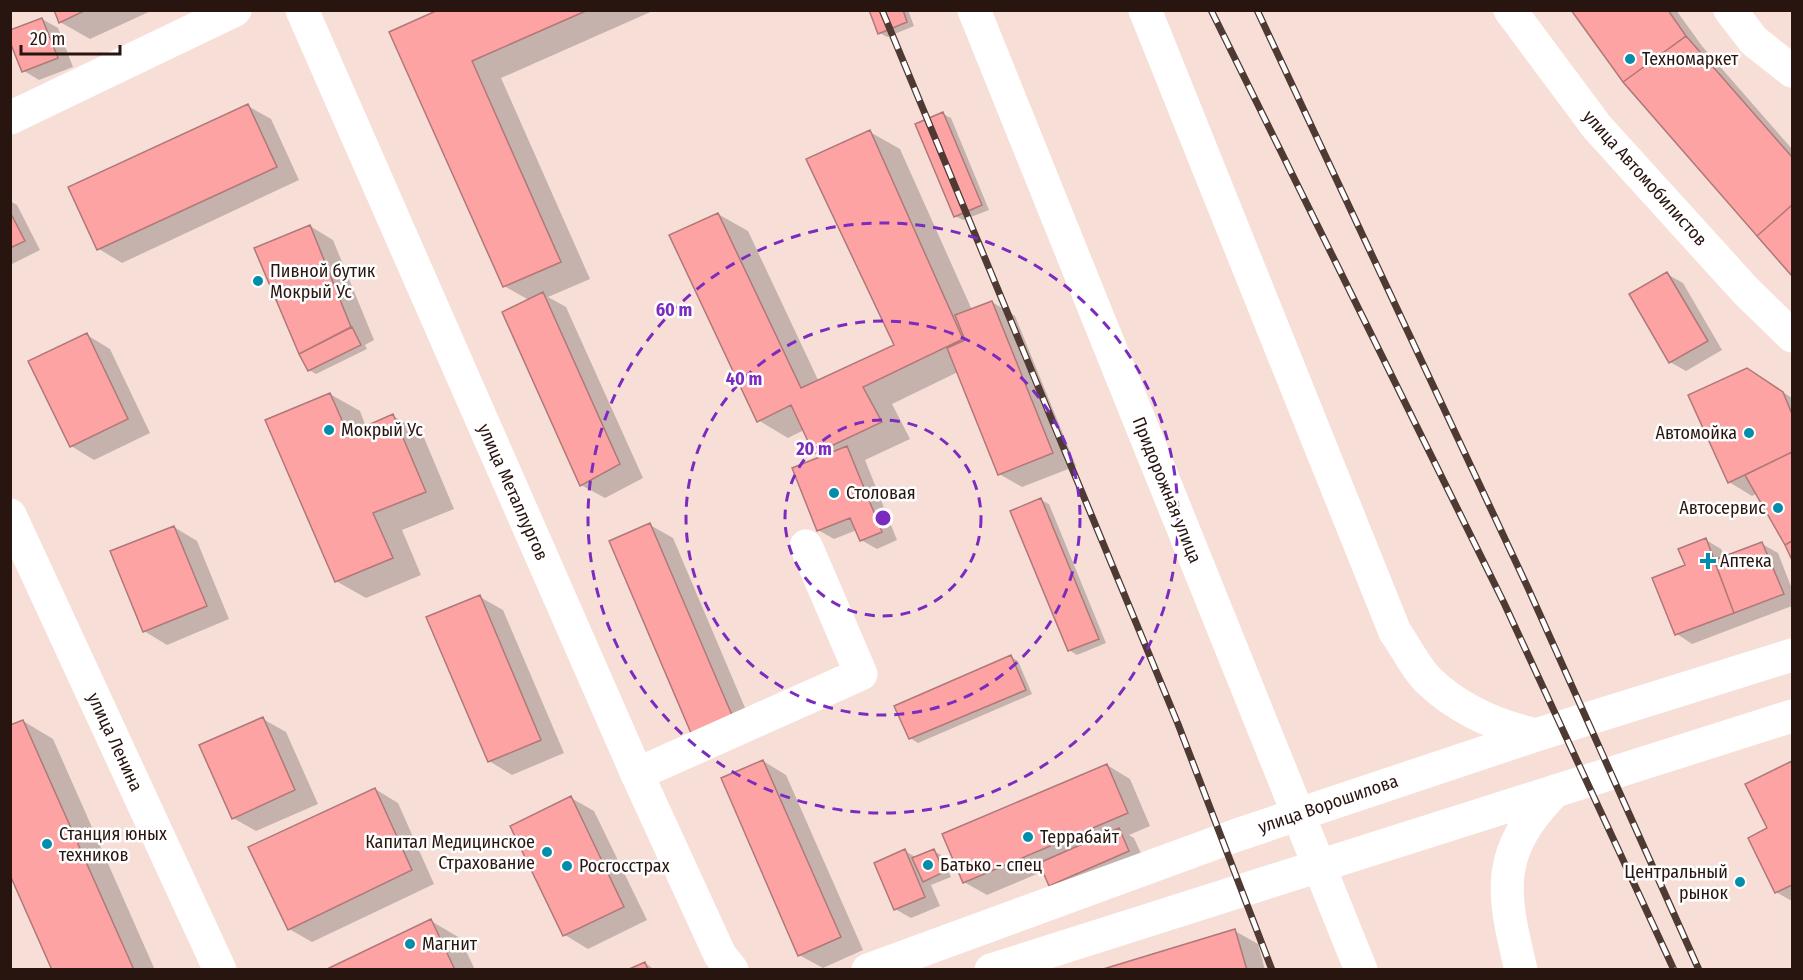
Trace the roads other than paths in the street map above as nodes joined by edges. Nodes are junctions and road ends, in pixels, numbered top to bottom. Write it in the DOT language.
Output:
graph roads {
  1 [pos="235,10"];
  2 [pos="302,10"];
  3 [pos="974,10"];
  4 [pos="1145,10"];
  5 [pos="1510,10"];
  6 [pos="1730,10"];
  7 [pos="1792,71"];
  8 [pos="10,118"];
  9 [pos="1792,336"];
  10 [pos="10,515"];
  11 [pos="806,546"];
  12 [pos="1792,655"];
  13 [pos="1792,716"];
  14 [pos="1536,735"];
  15 [pos="637,774"];
  16 [pos="1555,791"];
  17 [pos="1357,961"];
  18 [pos="220,969"];
  19 [pos="732,969"];
  20 [pos="868,969"];
  21 [pos="992,969"];
  22 [pos="1521,969"];
  1 -- 8 [label="main road"];
  2 -- 15 [label="main road, улица Металлургов"];
  3 -- 17 [label="main road, Придорожная улица"];
  4 -- 14 [label="main road"];
  5 -- 9 [label="main road, улица Автомобилистов"];
  6 -- 7 [label="main road"];
  10 -- 18 [label="main road, улица Ленина"];
  11 -- 15 [label="main road"];
  12 -- 14 [label="main road, улица Ворошилова"];
  13 -- 16 [label="main road"];
  14 -- 20 [label="main road, улица Ворошилова"];
  15 -- 19 [label="main road, улица Металлургов"];
  16 -- 21 [label="main road"];
  16 -- 22 [label="main road"];
}
